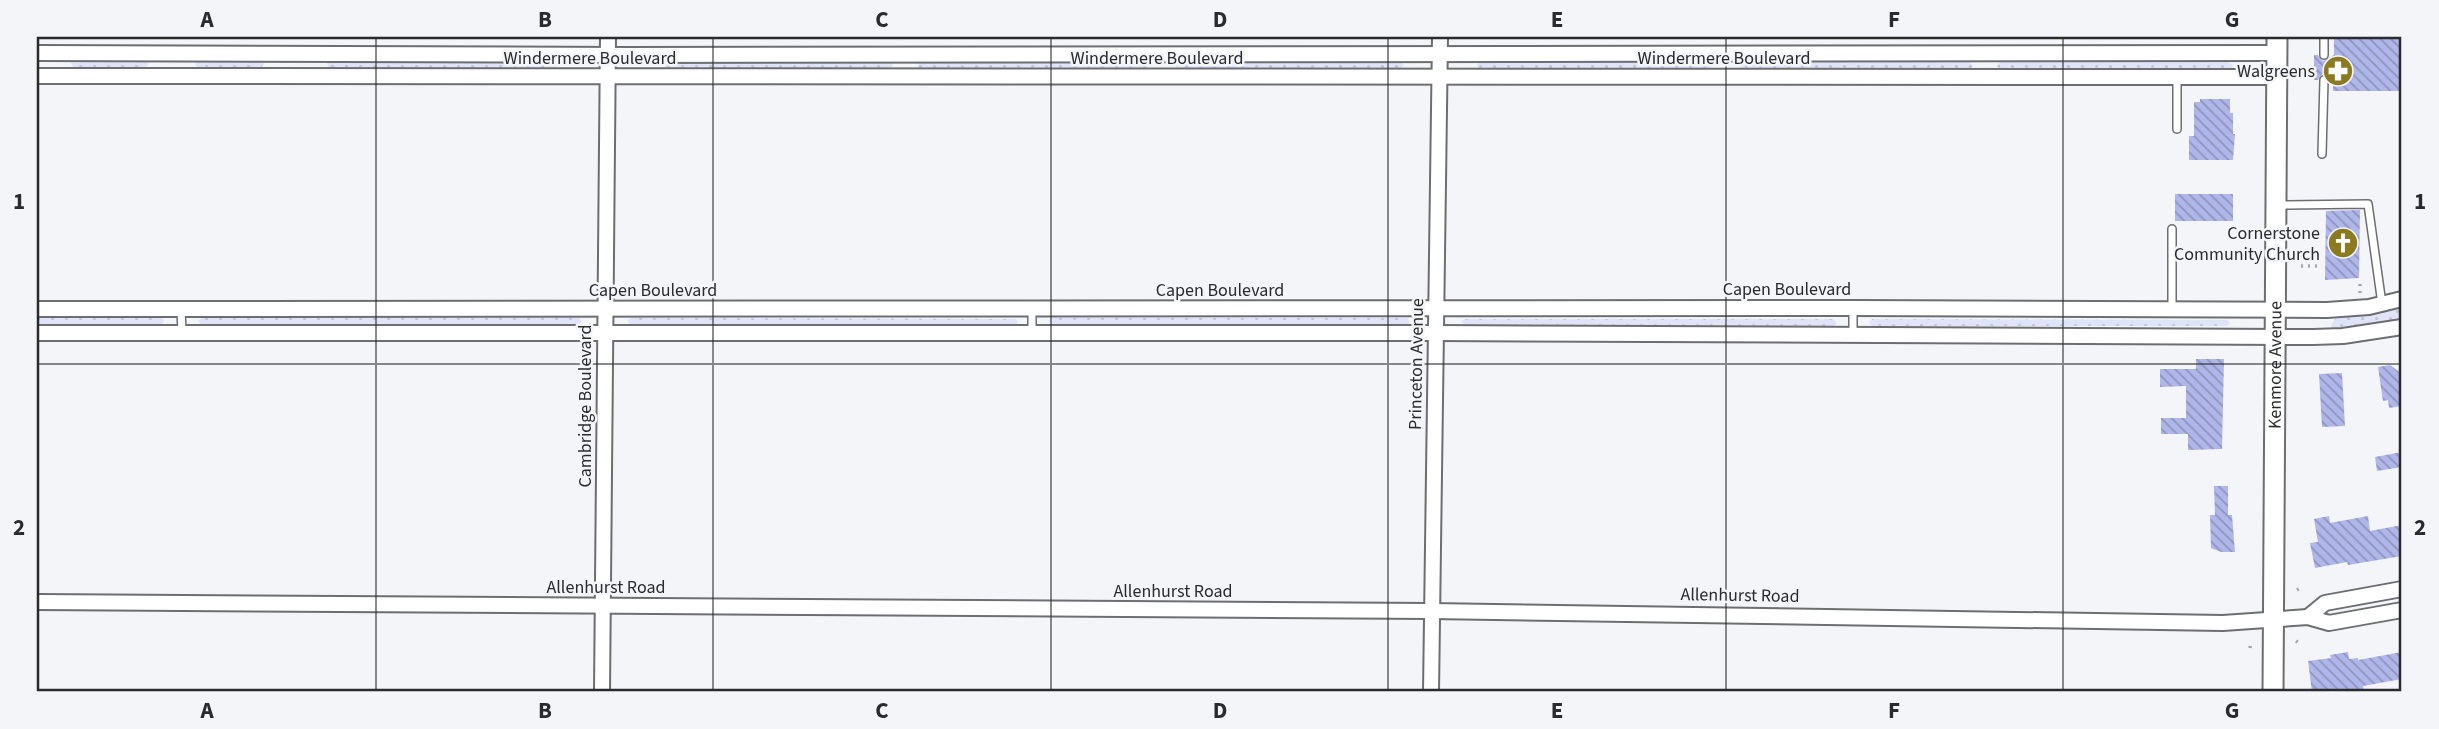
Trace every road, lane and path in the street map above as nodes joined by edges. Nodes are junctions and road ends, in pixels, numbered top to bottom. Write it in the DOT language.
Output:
graph roads {
  1 [pos="608,37"];
  2 [pos="1440,37"];
  3 [pos="2324,37"];
  4 [pos="2277,45"];
  5 [pos="37,53"];
  6 [pos="60,53"];
  7 [pos="293,53"];
  8 [pos="1726,53"];
  9 [pos="1986,53"];
  10 [pos="164,54"];
  11 [pos="906,54"];
  12 [pos="1160,54"];
  13 [pos="1440,54"];
  14 [pos="608,55"];
  15 [pos="2324,55"];
  16 [pos="37,76"];
  17 [pos="60,76"];
  18 [pos="164,76"];
  19 [pos="2177,76"];
  20 [pos="292,77"];
  21 [pos="608,77"];
  22 [pos="906,77"];
  23 [pos="1160,77"];
  24 [pos="1727,77"];
  25 [pos="1986,77"];
  26 [pos="2277,77"];
  27 [pos="1439,78"];
  28 [pos="2324,80"];
  29 [pos="2177,129"];
  30 [pos="2322,154"];
  31 [pos="2276,205"];
  32 [pos="2172,229"];
  33 [pos="2301,266"];
  34 [pos="2322,266"];
  35 [pos="2360,278"];
  36 [pos="2360,293"];
  37 [pos="2402,299"];
  38 [pos="2382,304"];
  39 [pos="1853,308"];
  40 [pos="37,309"];
  41 [pos="181,309"];
  42 [pos="604,309"];
  43 [pos="1032,309"];
  44 [pos="1436,309"];
  45 [pos="2172,309"];
  46 [pos="2274,309"];
  47 [pos="2402,327"];
  48 [pos="604,332"];
  49 [pos="1032,332"];
  50 [pos="1436,332"];
  51 [pos="37,333"];
  52 [pos="182,333"];
  53 [pos="1853,334"];
  54 [pos="2274,335"];
  55 [pos="2402,589"];
  56 [pos="37,602"];
  57 [pos="603,607"];
  58 [pos="2402,610"];
  59 [pos="1431,611"];
  60 [pos="2308,617"];
  61 [pos="2273,621"];
  62 [pos="2251,641"];
  63 [pos="2250,648"];
  64 [pos="602,692"];
  65 [pos="1431,692"];
  66 [pos="2273,692"];
  1 -- 14 [label="street, Cambridge Boulevard"];
  2 -- 13 [label="street, Princeton Avenue"];
  3 -- 15 [label="lane"];
  4 -- 9 [label="street, Windermere Boulevard"];
  4 -- 26 [label="main road, Kenmore Avenue"];
  5 -- 6 [label="street, Windermere Boulevard"];
  6 -- 10 [label="street, Windermere Boulevard"];
  6 -- 17 [label="lane"];
  7 -- 10 [label="street, Windermere Boulevard"];
  7 -- 14 [label="street, Windermere Boulevard"];
  7 -- 20 [label="lane"];
  8 -- 9 [label="street, Windermere Boulevard"];
  8 -- 13 [label="street, Windermere Boulevard"];
  8 -- 24 [label="lane"];
  9 -- 25 [label="lane"];
  10 -- 18 [label="lane"];
  11 -- 12 [label="street, Windermere Boulevard"];
  11 -- 14 [label="street, Windermere Boulevard"];
  11 -- 22 [label="lane"];
  12 -- 13 [label="street, Windermere Boulevard"];
  12 -- 23 [label="lane"];
  13 -- 27 [label="street, Princeton Avenue"];
  14 -- 21 [label="street, Cambridge Boulevard"];
  16 -- 17 [label="street, Windermere Boulevard"];
  17 -- 18 [label="street, Windermere Boulevard"];
  18 -- 20 [label="street, Windermere Boulevard"];
  19 -- 25 [label="street, Windermere Boulevard"];
  19 -- 26 [label="street, Windermere Boulevard"];
  19 -- 29 [label="lane"];
  20 -- 21 [label="street, Windermere Boulevard"];
  21 -- 22 [label="street, Windermere Boulevard"];
  21 -- 42 [label="street, Cambridge Boulevard"];
  22 -- 23 [label="street, Windermere Boulevard"];
  23 -- 27 [label="street, Windermere Boulevard"];
  24 -- 25 [label="street, Windermere Boulevard"];
  24 -- 27 [label="street, Windermere Boulevard"];
  26 -- 31 [label="main road, Kenmore Avenue"];
  27 -- 44 [label="street, Princeton Avenue"];
  28 -- 30 [label="lane"];
  31 -- 38 [label="lane"];
  31 -- 46 [label="main road, Kenmore Avenue"];
  32 -- 45 [label="lane"];
  33 -- 34 [label="path"];
  35 -- 36 [label="path"];
  37 -- 38 [label="street, Capen Boulevard"];
  38 -- 46 [label="street, Capen Boulevard"];
  39 -- 44 [label="street, Capen Boulevard"];
  39 -- 45 [label="street, Capen Boulevard"];
  39 -- 53 [label="lane"];
  40 -- 41 [label="street, Capen Boulevard"];
  41 -- 42 [label="street, Capen Boulevard"];
  41 -- 52 [label="lane"];
  42 -- 43 [label="street, Capen Boulevard"];
  42 -- 48 [label="street, Cambridge Boulevard"];
  43 -- 44 [label="street, Capen Boulevard"];
  43 -- 49 [label="lane"];
  44 -- 50 [label="street, Princeton Avenue"];
  45 -- 46 [label="street, Capen Boulevard"];
  46 -- 54 [label="main road, Kenmore Avenue"];
  47 -- 54 [label="street"];
  48 -- 49 [label="street"];
  48 -- 52 [label="street"];
  48 -- 57 [label="street, Cambridge Boulevard"];
  49 -- 50 [label="street"];
  50 -- 53 [label="street"];
  50 -- 59 [label="street, Princeton Avenue"];
  51 -- 52 [label="street"];
  53 -- 54 [label="street"];
  54 -- 61 [label="main road, Kenmore Avenue"];
  55 -- 60 [label="street, Allenhurst Road"];
  56 -- 57 [label="street, Allenhurst Road"];
  57 -- 59 [label="street, Allenhurst Road"];
  57 -- 64 [label="street, Cambridge Boulevard"];
  58 -- 60 [label="street, Allenhurst Road"];
  59 -- 61 [label="street, Allenhurst Road"];
  59 -- 65 [label="street, Princeton Avenue"];
  60 -- 61 [label="street, Allenhurst Road"];
  61 -- 66 [label="main road, Kenmore Avenue"];
  62 -- 63 [label="path"];
}
